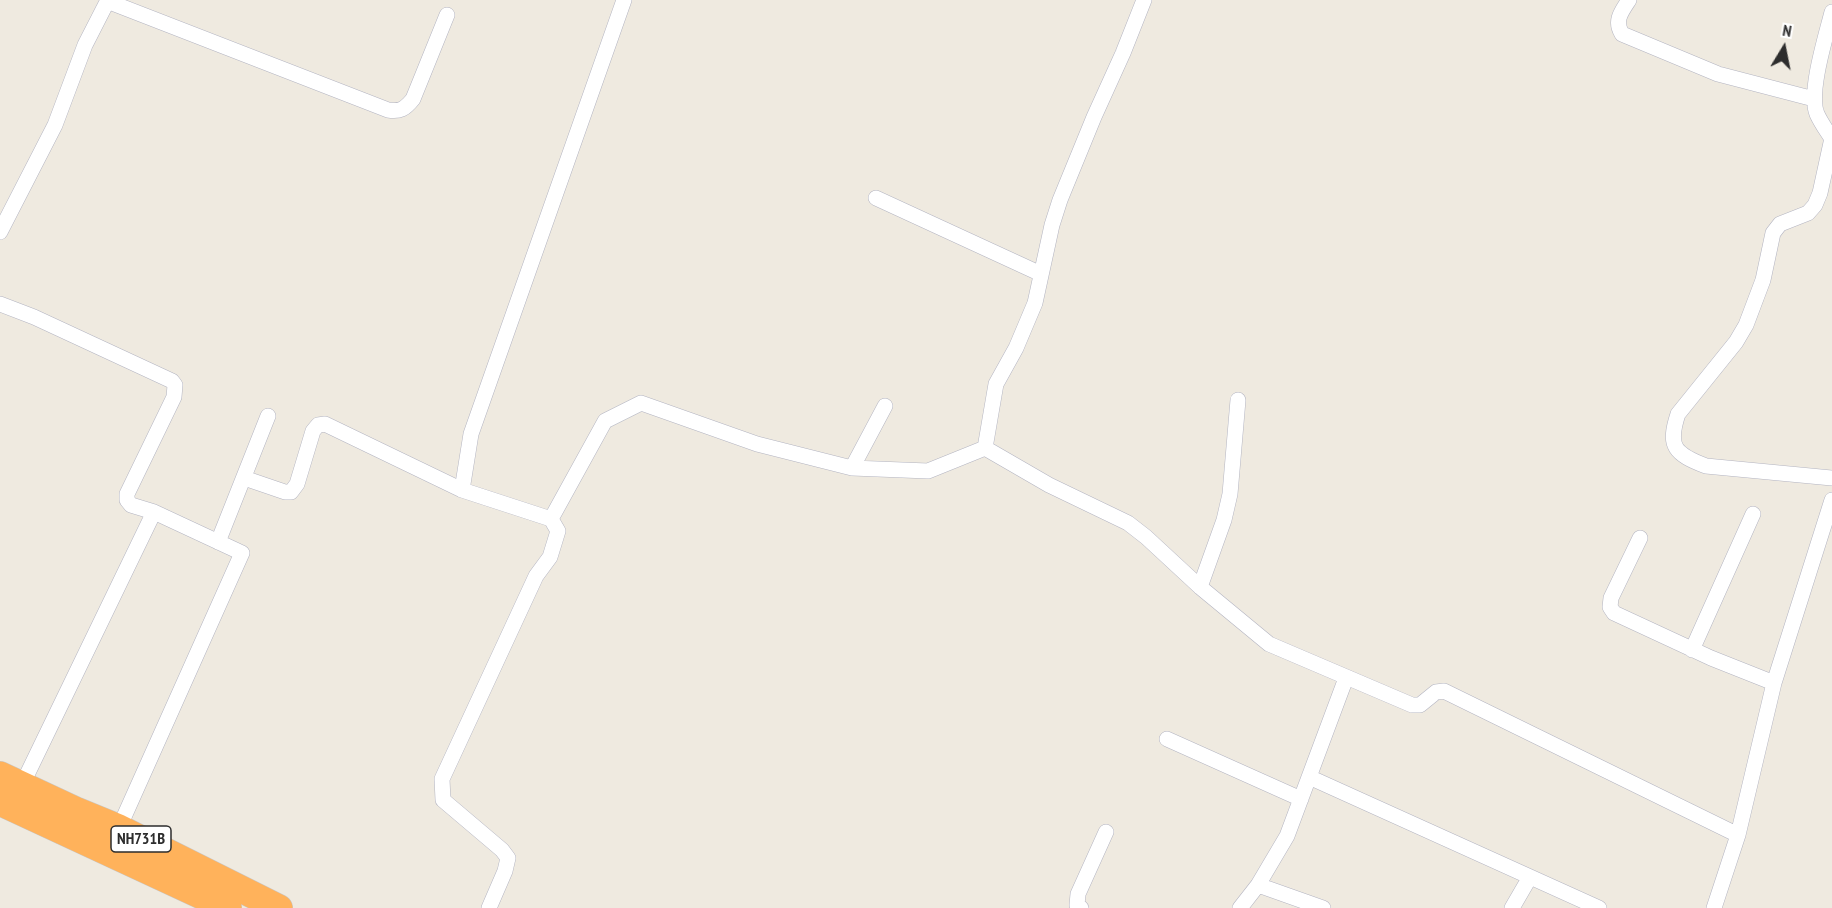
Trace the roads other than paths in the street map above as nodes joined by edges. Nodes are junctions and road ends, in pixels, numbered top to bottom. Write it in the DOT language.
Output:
graph roads {
  1 [pos="107,0"];
  2 [pos="624,0"];
  3 [pos="1144,0"];
  4 [pos="1629,0"];
  5 [pos="1832,12"];
  6 [pos="447,15"];
  7 [pos="1814,99"];
  8 [pos="1832,138"];
  9 [pos="876,198"];
  10 [pos="0,232"];
  11 [pos="1041,274"];
  12 [pos="0,304"];
  13 [pos="1238,400"];
  14 [pos="885,406"];
  15 [pos="268,416"];
  16 [pos="985,448"];
  17 [pos="852,468"];
  18 [pos="244,478"];
  19 [pos="1832,478"];
  20 [pos="462,490"];
  21 [pos="1832,500"];
  22 [pos="154,512"];
  23 [pos="1753,514"];
  24 [pos="551,519"];
  25 [pos="1640,538"];
  26 [pos="218,542"];
  27 [pos="1200,587"];
  28 [pos="1692,650"];
  29 [pos="1346,678"];
  30 [pos="1774,683"];
  31 [pos="1167,740"];
  32 [pos="1309,777"];
  33 [pos="11,780"];
  34 [pos="1301,799"];
  35 [pos="0,802"];
  36 [pos="120,828"];
  37 [pos="1106,832"];
  38 [pos="1738,835"];
  39 [pos="1530,877"];
  40 [pos="1258,885"];
  41 [pos="228,908"];
  42 [pos="279,908"];
  43 [pos="489,908"];
  44 [pos="1081,908"];
  45 [pos="1240,908"];
  46 [pos="1323,908"];
  47 [pos="1512,908"];
  48 [pos="1599,908"];
  49 [pos="1714,908"];
  1 -- 6 [label="street"];
  1 -- 10 [label="street"];
  2 -- 20 [label="street"];
  3 -- 11 [label="street"];
  4 -- 7 [label="street"];
  5 -- 7 [label="street"];
  7 -- 8 [label="street"];
  8 -- 19 [label="street"];
  9 -- 11 [label="street"];
  11 -- 16 [label="street"];
  12 -- 22 [label="street"];
  13 -- 27 [label="street"];
  14 -- 17 [label="street"];
  15 -- 18 [label="street"];
  16 -- 17 [label="street"];
  16 -- 27 [label="street"];
  17 -- 24 [label="street"];
  18 -- 20 [label="street"];
  18 -- 26 [label="street"];
  20 -- 24 [label="street"];
  21 -- 30 [label="street"];
  22 -- 26 [label="street"];
  22 -- 33 [label="street"];
  23 -- 28 [label="street"];
  24 -- 43 [label="street"];
  25 -- 28 [label="street"];
  26 -- 36 [label="street"];
  27 -- 29 [label="street"];
  28 -- 30 [label="street"];
  29 -- 32 [label="street"];
  29 -- 38 [label="street"];
  30 -- 38 [label="street"];
  31 -- 34 [label="street"];
  32 -- 34 [label="street"];
  32 -- 39 [label="street"];
  33 -- 36 [label="highway, NH731B"];
  34 -- 40 [label="street"];
  35 -- 41 [label="highway"];
  36 -- 42 [label="highway, NH731B"];
  37 -- 44 [label="street"];
  38 -- 49 [label="street"];
  39 -- 47 [label="street"];
  39 -- 48 [label="street"];
  40 -- 45 [label="street"];
  40 -- 46 [label="street"];
}
